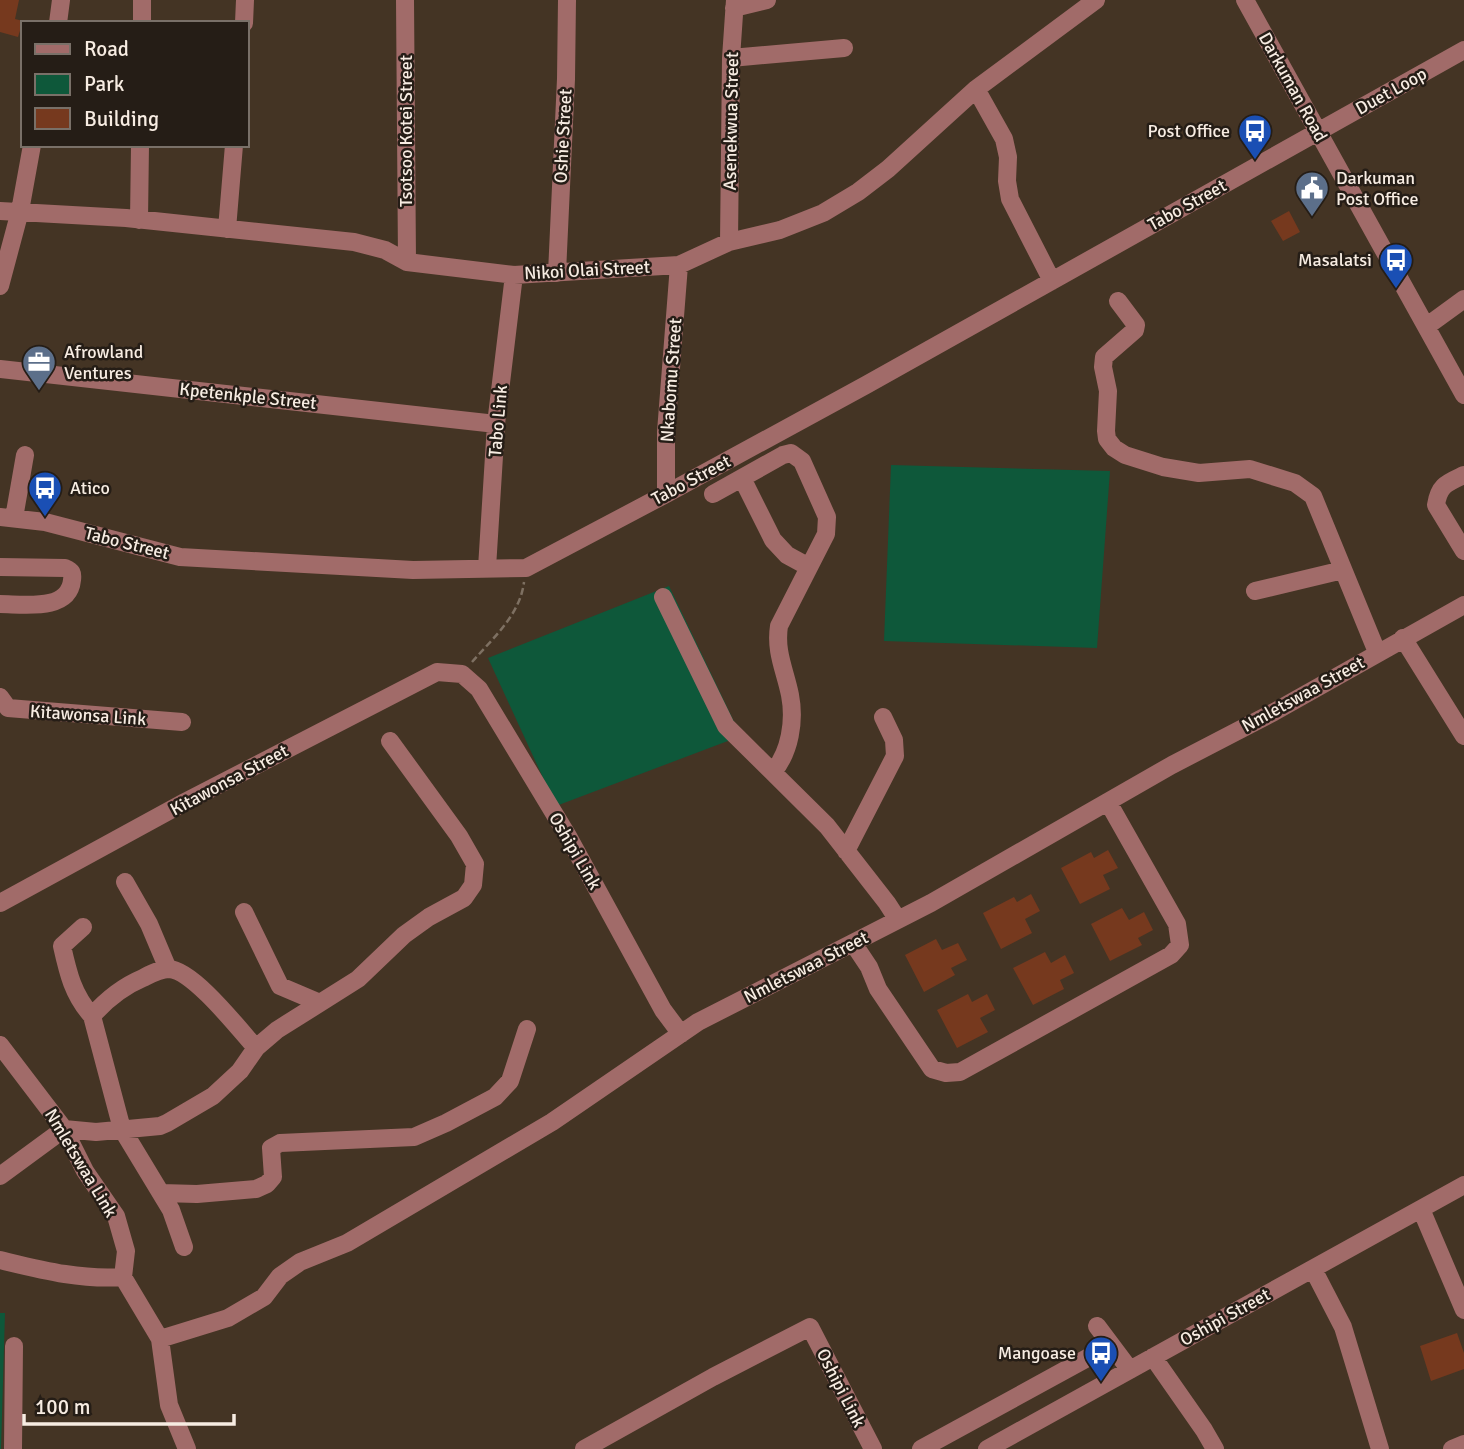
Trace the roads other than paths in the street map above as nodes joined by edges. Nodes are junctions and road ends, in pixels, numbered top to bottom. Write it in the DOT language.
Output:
graph roads {
  1 [pos="61,0"];
  2 [pos="142,0"];
  3 [pos="246,0"];
  4 [pos="405,0"];
  5 [pos="567,0"];
  6 [pos="767,0"];
  7 [pos="1096,0"];
  8 [pos="1245,0"];
  9 [pos="734,4"];
  10 [pos="58,21"];
  11 [pos="142,21"];
  12 [pos="244,21"];
  13 [pos="844,48"];
  14 [pos="1464,50"];
  15 [pos="731,58"];
  16 [pos="976,89"];
  17 [pos="1319,132"];
  18 [pos="32,147"];
  19 [pos="140,147"];
  20 [pos="234,147"];
  21 [pos="20,211"];
  22 [pos="0,212"];
  23 [pos="139,220"];
  24 [pos="226,229"];
  25 [pos="729,242"];
  26 [pos="407,262"];
  27 [pos="679,265"];
  28 [pos="557,273"];
  29 [pos="514,275"];
  30 [pos="1052,281"];
  31 [pos="0,286"];
  32 [pos="1464,299"];
  33 [pos="1118,301"];
  34 [pos="1427,326"];
  35 [pos="0,369"];
  36 [pos="1464,395"];
  37 [pos="496,424"];
  38 [pos="25,455"];
  39 [pos="1464,475"];
  40 [pos="743,478"];
  41 [pos="666,494"];
  42 [pos="713,494"];
  43 [pos="7,518"];
  44 [pos="1464,551"];
  45 [pos="0,567"];
  46 [pos="809,567"];
  47 [pos="487,568"];
  48 [pos="1343,570"];
  49 [pos="1255,591"];
  50 [pos="663,597"];
  51 [pos="0,604"];
  52 [pos="1464,605"];
  53 [pos="1403,638"];
  54 [pos="1377,652"];
  55 [pos="462,674"];
  56 [pos="0,697"];
  57 [pos="883,717"];
  58 [pos="182,722"];
  59 [pos="1464,736"];
  60 [pos="390,741"];
  61 [pos="773,772"];
  62 [pos="1108,802"];
  63 [pos="846,851"];
  64 [pos="125,882"];
  65 [pos="0,902"];
  66 [pos="244,912"];
  67 [pos="898,920"];
  68 [pos="83,927"];
  69 [pos="853,943"];
  70 [pos="168,969"];
  71 [pos="320,1003"];
  72 [pos="92,1016"];
  73 [pos="527,1029"];
  74 [pos="681,1034"];
  75 [pos="0,1045"];
  76 [pos="256,1048"];
  77 [pos="64,1129"];
  78 [pos="122,1129"];
  79 [pos="0,1176"];
  80 [pos="1464,1185"];
  81 [pos="161,1193"];
  82 [pos="1421,1209"];
  83 [pos="184,1247"];
  84 [pos="0,1259"];
  85 [pos="1312,1269"];
  86 [pos="123,1277"];
  87 [pos="1464,1310"];
  88 [pos="1097,1326"];
  89 [pos="160,1339"];
  90 [pos="1111,1345"];
  91 [pos="14,1346"];
  92 [pos="1153,1357"];
  93 [pos="1130,1370"];
  94 [pos="1464,1444"];
  95 [pos="13,1449"];
  96 [pos="187,1449"];
  97 [pos="584,1449"];
  98 [pos="873,1449"];
  99 [pos="921,1449"];
  100 [pos="987,1449"];
  101 [pos="1215,1449"];
  102 [pos="1380,1449"];
  103 [pos="1452,1449"];
  1 -- 10 [label="street"];
  2 -- 11 [label="street"];
  3 -- 12 [label="street"];
  4 -- 26 [label="street, Tsotsoo Kotei Street"];
  5 -- 28 [label="street, Oshie Street"];
  6 -- 9 [label="street"];
  7 -- 16 [label="street, Nikoi Olai Street"];
  8 -- 17 [label="street, Darkuman Road"];
  9 -- 15 [label="street, Asenekwua Street"];
  13 -- 15 [label="street"];
  14 -- 17 [label="street, Duet Loop"];
  15 -- 25 [label="street, Asenekwua Street"];
  16 -- 25 [label="street, Nikoi Olai Street"];
  16 -- 30 [label="street"];
  17 -- 30 [label="street, Tabo Street"];
  17 -- 34 [label="street, Darkuman Road"];
  18 -- 21 [label="street"];
  19 -- 23 [label="street"];
  20 -- 24 [label="street"];
  21 -- 22 [label="street, Nikoi Olai Street"];
  21 -- 23 [label="street, Nikoi Olai Street"];
  21 -- 31 [label="street"];
  23 -- 24 [label="street, Nikoi Olai Street"];
  24 -- 26 [label="street, Nikoi Olai Street"];
  25 -- 27 [label="street, Nikoi Olai Street"];
  26 -- 29 [label="street, Nikoi Olai Street"];
  27 -- 28 [label="street, Nikoi Olai Street"];
  27 -- 41 [label="street, Nkabomu Street"];
  28 -- 29 [label="street, Nikoi Olai Street"];
  29 -- 37 [label="street, Tabo Link"];
  30 -- 41 [label="street, Tabo Street"];
  32 -- 34 [label="street"];
  33 -- 48 [label="street"];
  34 -- 36 [label="street, Darkuman Road"];
  35 -- 37 [label="street, Kpetenkple Street"];
  37 -- 47 [label="street, Tabo Link"];
  38 -- 43 [label="street"];
  39 -- 44 [label="street"];
  40 -- 42 [label="street"];
  40 -- 46 [label="street"];
  40 -- 46 [label="street"];
  41 -- 47 [label="street, Tabo Street"];
  43 -- 47 [label="street, Tabo Street"];
  45 -- 51 [label="street"];
  46 -- 61 [label="street"];
  48 -- 49 [label="street"];
  48 -- 54 [label="street"];
  50 -- 61 [label="street"];
  52 -- 53 [label="street, Nmletswaa Street"];
  53 -- 54 [label="street, Nmletswaa Street"];
  53 -- 59 [label="street"];
  54 -- 62 [label="street, Nmletswaa Street"];
  55 -- 65 [label="street, Kitawonsa Street"];
  55 -- 74 [label="street, Oshipi Link"];
  56 -- 58 [label="street, Kitawonsa Link"];
  57 -- 63 [label="street"];
  60 -- 71 [label="street"];
  61 -- 63 [label="street"];
  62 -- 67 [label="street, Nmletswaa Street"];
  62 -- 69 [label="street"];
  63 -- 67 [label="street"];
  64 -- 70 [label="street"];
  66 -- 71 [label="street"];
  67 -- 69 [label="street, Nmletswaa Street"];
  68 -- 72 [label="street"];
  69 -- 74 [label="street, Nmletswaa Street"];
  70 -- 72 [label="street"];
  70 -- 76 [label="street"];
  71 -- 76 [label="street"];
  72 -- 78 [label="street"];
  73 -- 81 [label="street"];
  74 -- 89 [label="street, Nmletswaa Street"];
  75 -- 77 [label="street, Nmletswaa Link"];
  76 -- 78 [label="street"];
  77 -- 78 [label="street"];
  77 -- 79 [label="street"];
  77 -- 86 [label="street, Nmletswaa Link"];
  78 -- 81 [label="street"];
  80 -- 82 [label="street, Oshipi Street"];
  81 -- 83 [label="street"];
  82 -- 85 [label="street, Oshipi Street"];
  82 -- 87 [label="street"];
  84 -- 86 [label="street"];
  85 -- 92 [label="street, Oshipi Street"];
  85 -- 102 [label="street"];
  86 -- 89 [label="street"];
  88 -- 90 [label="street"];
  89 -- 96 [label="street"];
  90 -- 93 [label="street"];
  90 -- 99 [label="street"];
  91 -- 95 [label="street"];
  92 -- 93 [label="street, Oshipi Street"];
  92 -- 101 [label="street"];
  93 -- 100 [label="street, Oshipi Street"];
  94 -- 103 [label="street"];
  97 -- 98 [label="street, Oshipi Link"];
}
